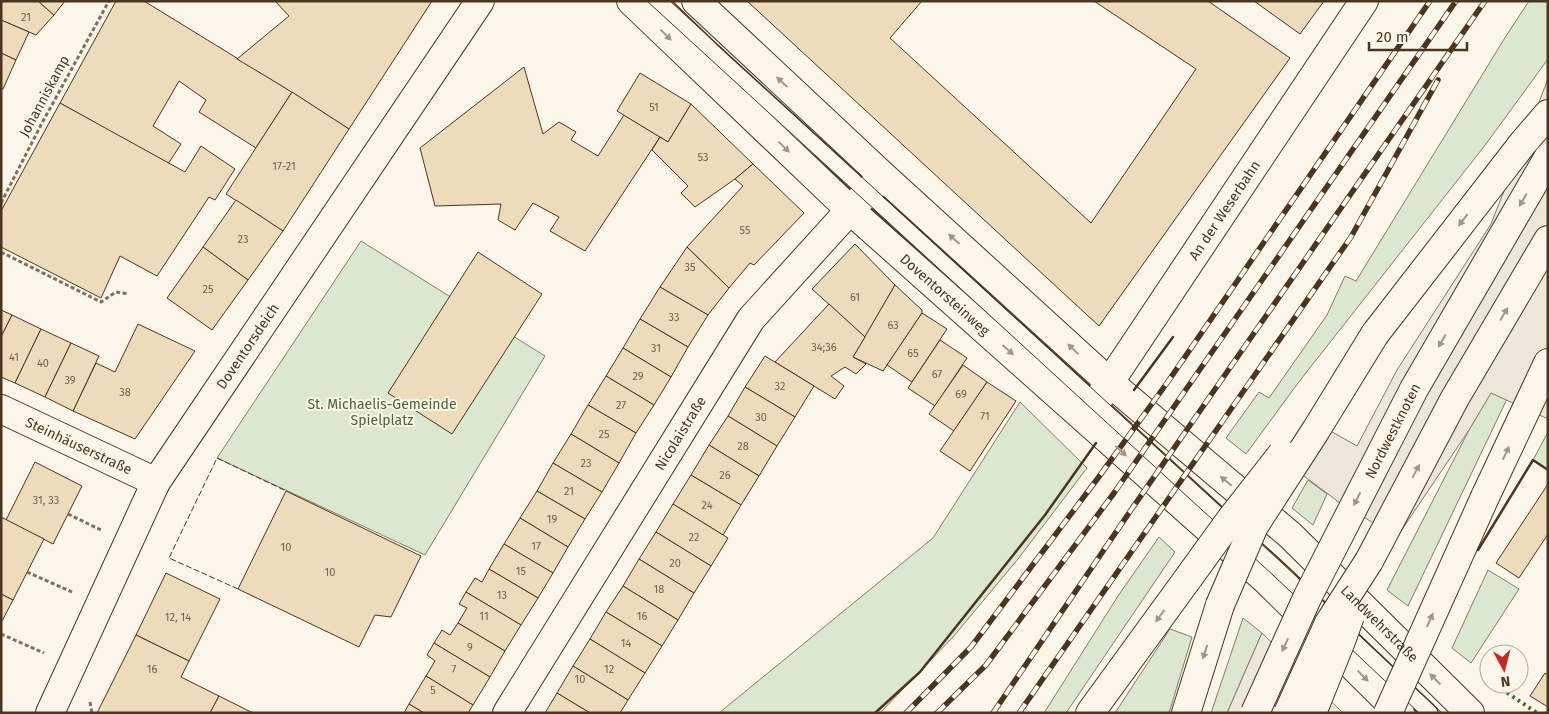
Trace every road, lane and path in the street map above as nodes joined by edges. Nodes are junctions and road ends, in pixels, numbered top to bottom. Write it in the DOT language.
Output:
graph roads {
  1 [pos="110,1"];
  2 [pos="480,1"];
  3 [pos="631,1"];
  4 [pos="660,1"];
  5 [pos="696,1"];
  6 [pos="1364,1"];
  7 [pos="1548,114"];
  8 [pos="1548,158"];
  9 [pos="867,193"];
  10 [pos="1,203"];
  11 [pos="1548,240"];
  12 [pos="1,252"];
  13 [pos="129,294"];
  14 [pos="1375,334"];
  15 [pos="1548,363"];
  16 [pos="1096,401"];
  17 [pos="1,408"];
  18 [pos="156,482"];
  19 [pos="68,514"];
  20 [pos="1290,535"];
  21 [pos="126,546"];
  22 [pos="1369,560"];
  23 [pos="27,572"];
  24 [pos="98,604"];
  25 [pos="1,634"];
  26 [pos="70,665"];
  27 [pos="50,713"];
  28 [pos="507,713"];
  29 [pos="1090,713"];
  30 [pos="1186,713"];
  31 [pos="1255,713"];
  32 [pos="1288,713"];
  33 [pos="1312,713"];
  34 [pos="1388,713"];
  35 [pos="1400,713"];
  36 [pos="1430,713"];
  37 [pos="1470,713"];
  1 -- 10 [label="path, Johanniskamp"];
  2 -- 18 [label="main road, Doventorsdeich"];
  3 -- 9 [label="main road, Doventorsteinweg, one-way"];
  4 -- 9 [label="lane"];
  9 -- 5 [label="main road, Doventorsteinweg, one-way"];
  6 -- 16 [label="main road, An der Weserbahn"];
  7 -- 14 [label="main road, one-way"];
  8 -- 31 [label="main road, Nordwestknoten, one-way, bridge"];
  9 -- 16 [label="main road, Doventorsteinweg"];
  9 -- 16 [label="main road, Doventorsteinweg, one-way"];
  9 -- 28 [label="main road, Nicolaistraße"];
  22 -- 11 [label="main road, one-way"];
  12 -- 13 [label="path"];
  14 -- 29 [label="main road, one-way, bridge"];
  14 -- 30 [label="main road, one-way, bridge"];
  34 -- 15 [label="main road, one-way, bridge"];
  20 -- 16 [label="main road, Doventorsteinweg, one-way"];
  16 -- 35 [label="main road, Doventorsteinweg, one-way"];
  16 -- 36 [label="lane"];
  17 -- 18 [label="main road, Steinhäuserstraße"];
  18 -- 21 [label="main road, Doventorsdeich"];
  19 -- 21 [label="path"];
  37 -- 20 [label="main road, Landwehrstraße, one-way"];
  21 -- 24 [label="main road, Doventorsdeich"];
  22 -- 32 [label="main road, bridge"];
  22 -- 33 [label="main road, bridge"];
  23 -- 24 [label="path"];
  24 -- 26 [label="main road, Doventorsdeich"];
  25 -- 26 [label="path"];
  26 -- 27 [label="main road, Doventorsdeich"];
}
